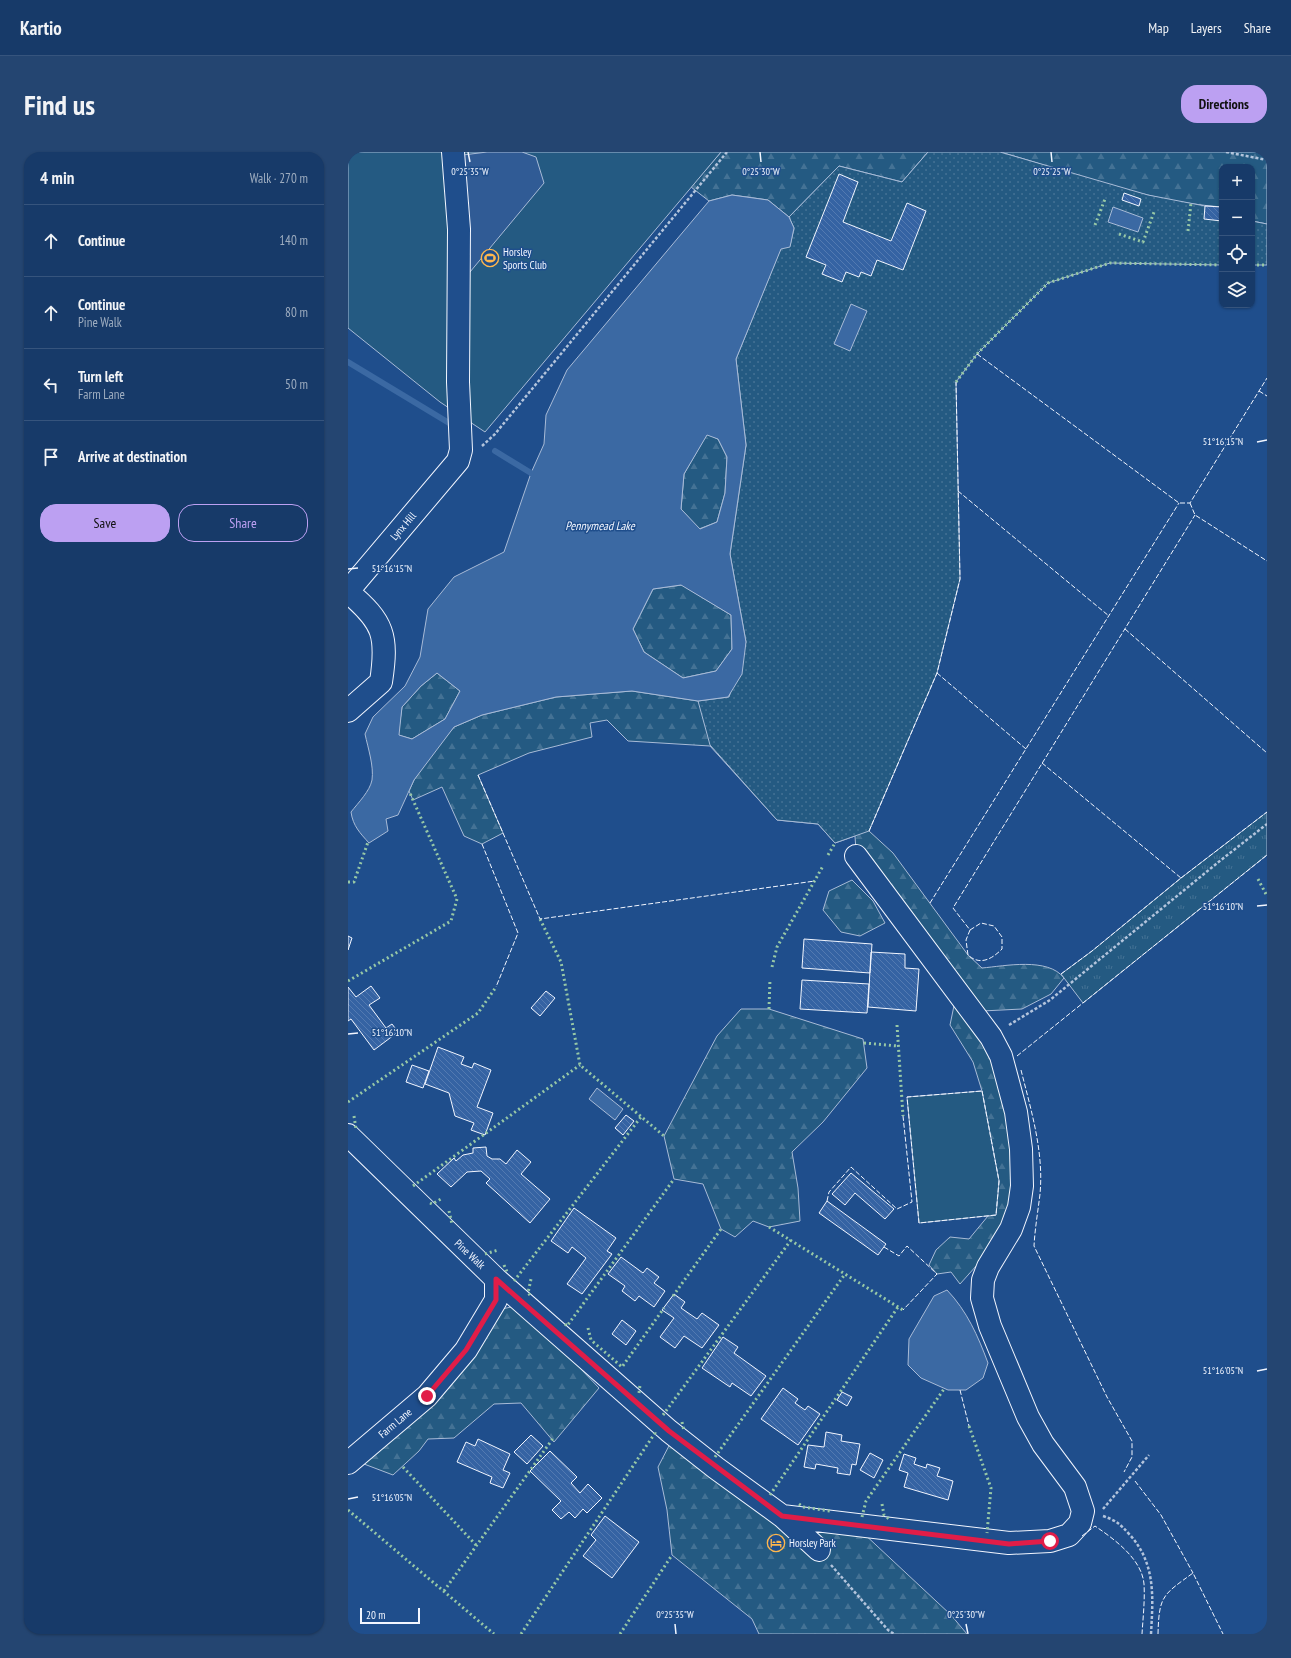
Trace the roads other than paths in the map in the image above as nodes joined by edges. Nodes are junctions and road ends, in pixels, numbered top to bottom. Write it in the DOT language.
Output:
graph roads {
  1 [pos="453,152"];
  2 [pos="348,591"];
  3 [pos="348,711"];
  4 [pos="856,856"];
  5 [pos="348,1136"];
  6 [pos="496,1279"];
  7 [pos="348,1462"];
  8 [pos="782,1516"];
  9 [pos="819,1550"];
  1 -- 2 [label="street, Lynx Hill"];
  2 -- 3 [label="street"];
  4 -- 8 [label="street"];
  5 -- 6 [label="street, Pine Walk"];
  6 -- 7 [label="street, Farm Lane"];
  6 -- 8 [label="street, Pine Walk"];
  8 -- 9 [label="street, Pine Walk"];
}
